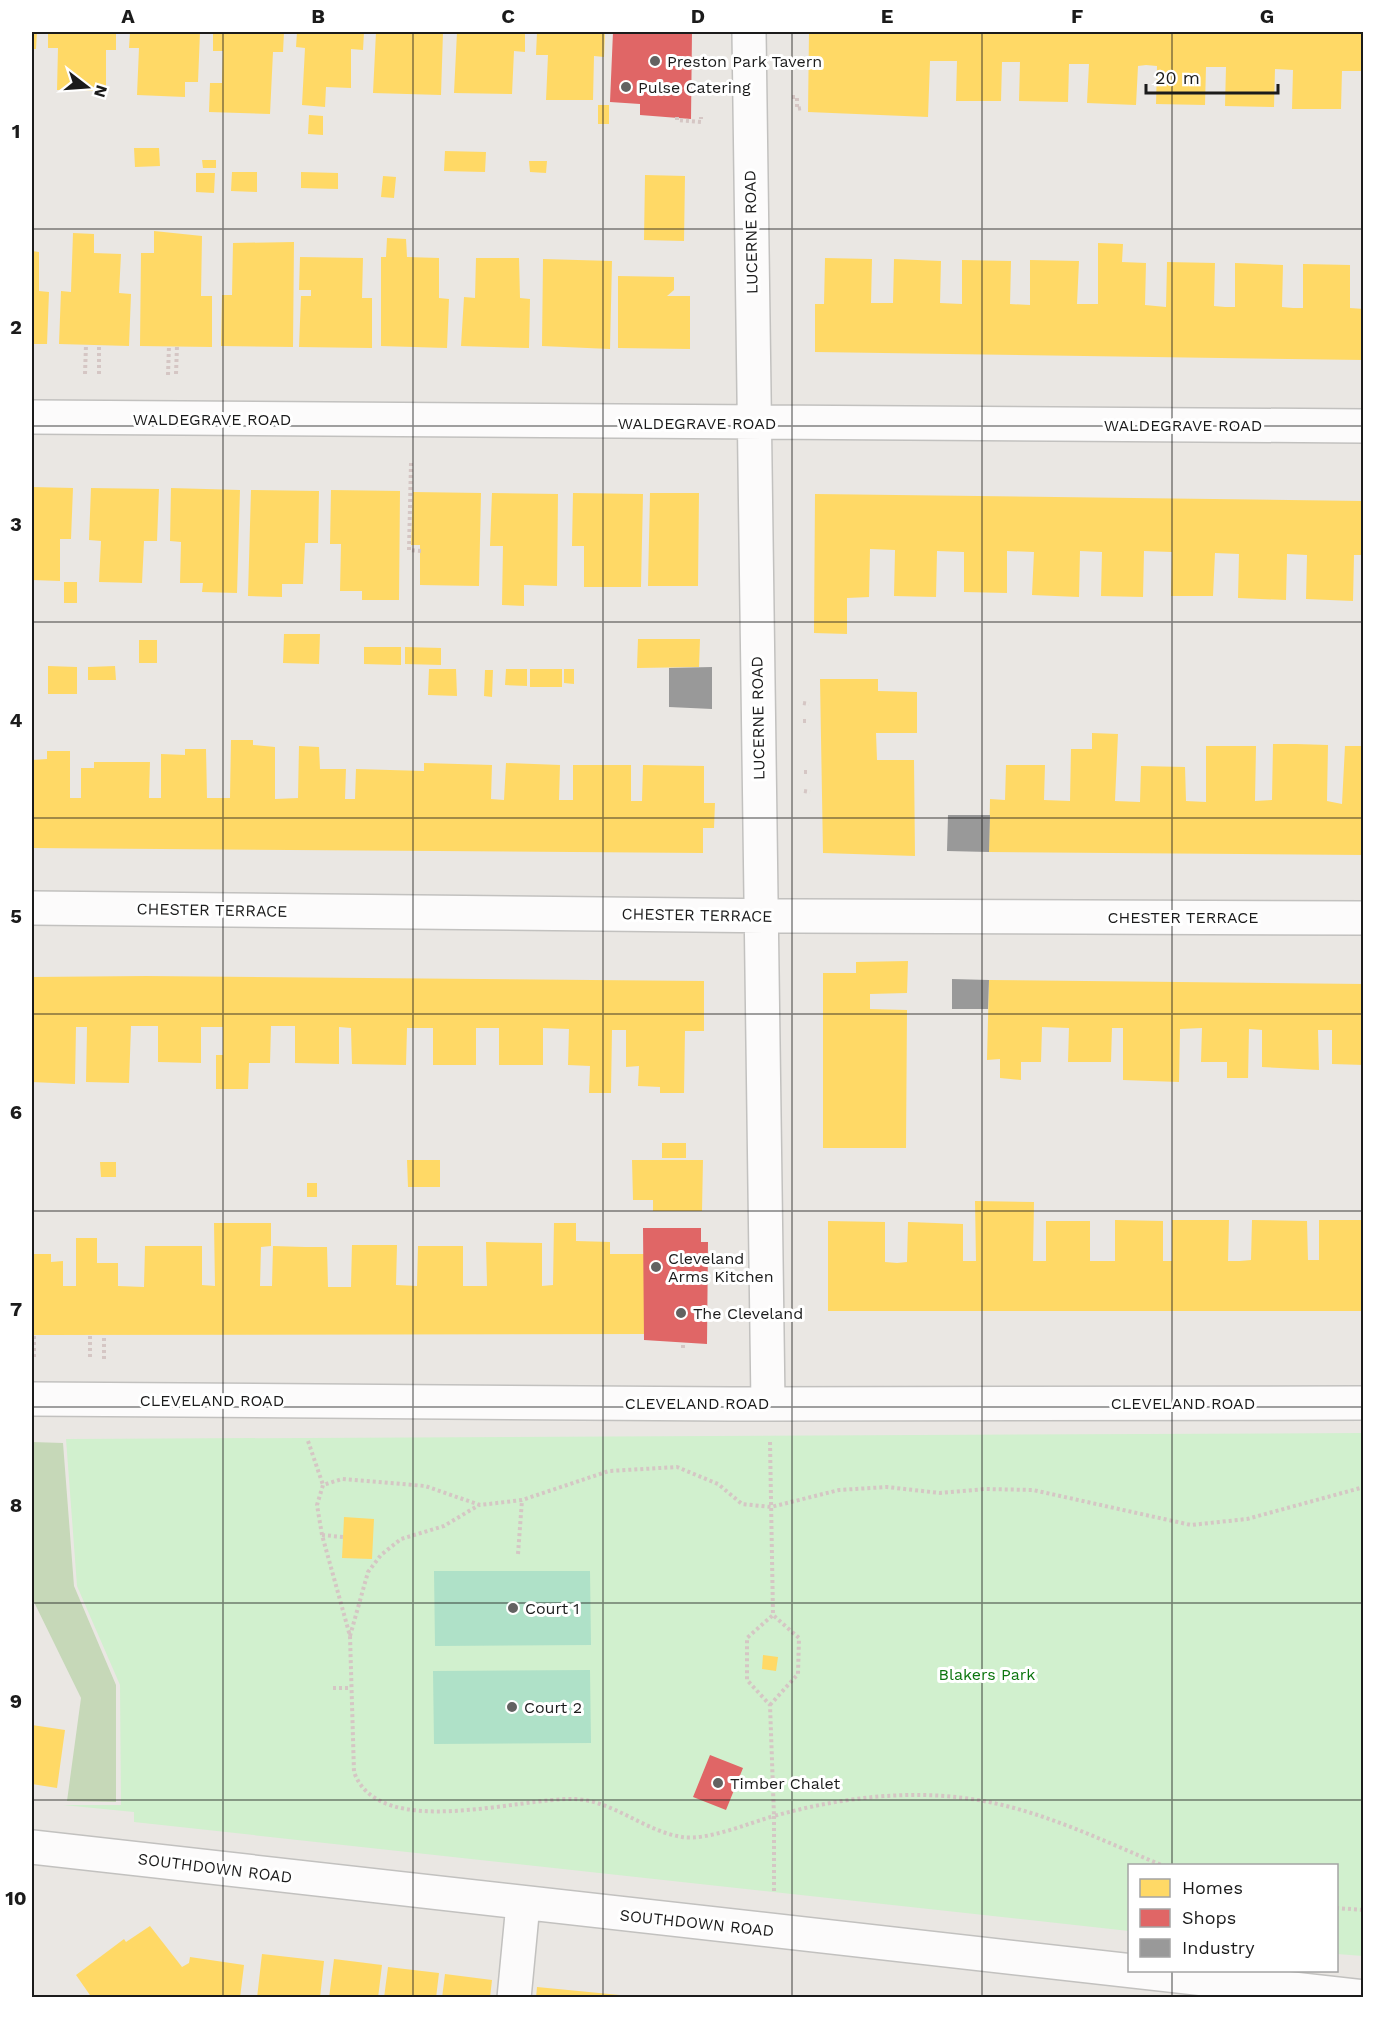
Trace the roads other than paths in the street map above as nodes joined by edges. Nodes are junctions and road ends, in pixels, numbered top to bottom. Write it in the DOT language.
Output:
graph roads {
  1 [pos="749,32"];
  2 [pos="32,417"];
  3 [pos="754,423"];
  4 [pos="1364,426"];
  5 [pos="32,908"];
  6 [pos="762,915"];
  7 [pos="1364,918"];
  8 [pos="32,1399"];
  9 [pos="1364,1403"];
  10 [pos="768,1404"];
  11 [pos="32,1847"];
  12 [pos="523,1904"];
  13 [pos="1128,1971"];
  14 [pos="1139,1972"];
  15 [pos="1364,1997"];
  16 [pos="514,1998"];
  1 -- 3 [label="street, LUCERNE ROAD"];
  2 -- 3 [label="street, WALDEGRAVE ROAD"];
  3 -- 4 [label="street, WALDEGRAVE ROAD"];
  3 -- 6 [label="street, LUCERNE ROAD"];
  5 -- 6 [label="street, CHESTER TERRACE"];
  6 -- 7 [label="street, CHESTER TERRACE"];
  6 -- 10 [label="street, LUCERNE ROAD"];
  8 -- 10 [label="street, CLEVELAND ROAD"];
  9 -- 10 [label="street, CLEVELAND ROAD"];
  11 -- 12 [label="street, SOUTHDOWN ROAD"];
  12 -- 13 [label="street, SOUTHDOWN ROAD"];
  12 -- 16 [label="street"];
  14 -- 15 [label="street, SOUTHDOWN ROAD"];
}
